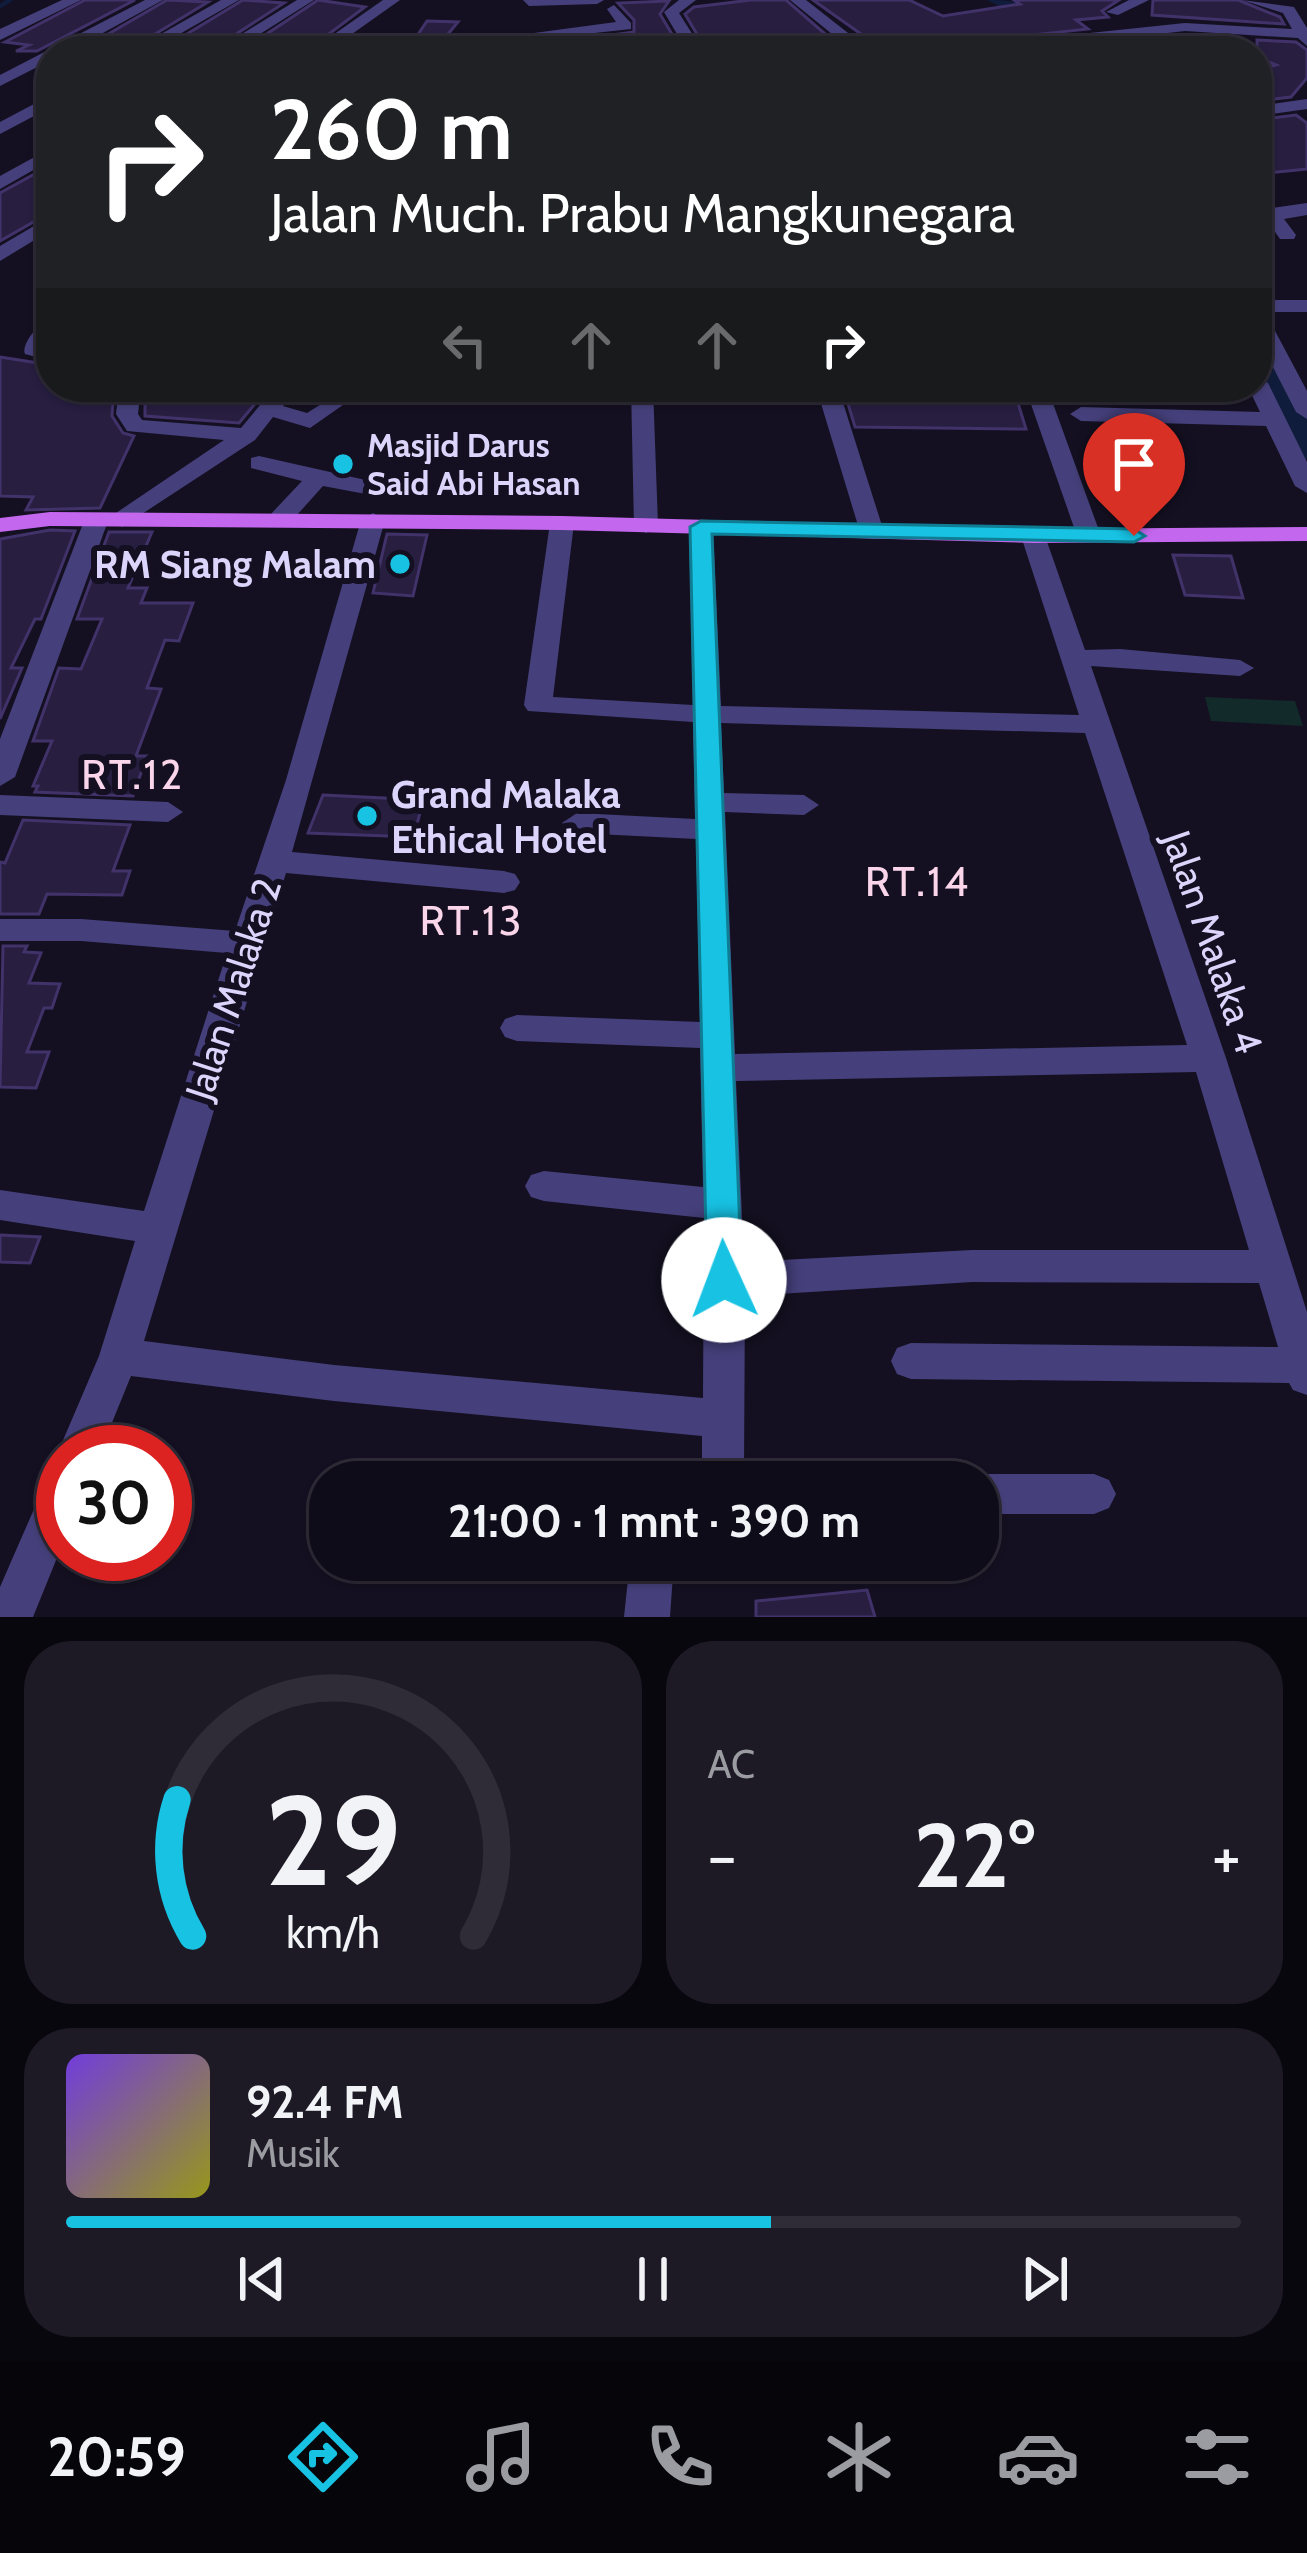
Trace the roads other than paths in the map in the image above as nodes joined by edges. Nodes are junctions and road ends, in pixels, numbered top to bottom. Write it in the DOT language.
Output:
graph roads {
  1 [pos="74,0"];
  2 [pos="156,0"];
  3 [pos="232,0"];
  4 [pos="307,0"];
  5 [pos="393,0"];
  6 [pos="597,0"];
  7 [pos="689,0"];
  8 [pos="797,0"];
  9 [pos="1142,0"];
  10 [pos="1249,0"];
  11 [pos="530,1"];
  12 [pos="614,9"];
  13 [pos="1113,12"];
  14 [pos="1302,32"];
  15 [pos="0,35"];
  16 [pos="87,36"];
  17 [pos="166,36"];
  18 [pos="247,36"];
  19 [pos="340,36"];
  20 [pos="506,36"];
  21 [pos="560,36"];
  22 [pos="686,36"];
  23 [pos="844,36"];
  24 [pos="1114,36"];
  25 [pos="1274,51"];
  26 [pos="1307,51"];
  27 [pos="0,62"];
  28 [pos="36,63"];
  29 [pos="28,67"];
  30 [pos="36,68"];
  31 [pos="0,81"];
  32 [pos="1307,89"];
  33 [pos="1301,105"];
  34 [pos="36,109"];
  35 [pos="0,129"];
  36 [pos="36,162"];
  37 [pos="0,184"];
  38 [pos="1307,209"];
  39 [pos="0,224"];
  40 [pos="36,226"];
  41 [pos="36,232"];
  42 [pos="1288,238"];
  43 [pos="0,255"];
  44 [pos="1272,306"];
  45 [pos="1307,306"];
  46 [pos="1272,329"];
  47 [pos="1295,366"];
  48 [pos="128,402"];
  49 [pos="277,402"];
  50 [pos="336,402"];
  51 [pos="642,402"];
  52 [pos="831,402"];
  53 [pos="1041,402"];
  54 [pos="1117,402"];
  55 [pos="1267,402"];
  56 [pos="272,410"];
  57 [pos="1307,412"];
  58 [pos="1081,414"];
  59 [pos="1122,414"];
  60 [pos="1276,419"];
  61 [pos="247,434"];
  62 [pos="259,463"];
  63 [pos="318,478"];
  64 [pos="1307,486"];
  65 [pos="372,504"];
  66 [pos="0,513"];
  67 [pos="50,519"];
  68 [pos="109,520"];
  69 [pos="279,520"];
  70 [pos="562,524"];
  71 [pos="0,525"];
  72 [pos="646,526"];
  73 [pos="701,527"];
  74 [pos="872,532"];
  75 [pos="1307,534"];
  76 [pos="1033,536"];
  77 [pos="1089,536"];
  78 [pos="1072,659"];
  79 [pos="1240,668"];
  80 [pos="708,714"];
  81 [pos="1094,724"];
  82 [pos="0,777"];
  83 [pos="0,805"];
  84 [pos="804,805"];
  85 [pos="168,812"];
  86 [pos="710,816"];
  87 [pos="577,823"];
  88 [pos="274,861"];
  89 [pos="505,882"];
  90 [pos="0,930"];
  91 [pos="246,943"];
  92 [pos="517,1028"];
  93 [pos="719,1052"];
  94 [pos="1209,1058"];
  95 [pos="544,1186"];
  96 [pos="722,1204"];
  97 [pos="0,1205"];
  98 [pos="158,1229"];
  99 [pos="1273,1267"];
  100 [pos="724,1280"];
  101 [pos="119,1356"];
  102 [pos="911,1360"];
  103 [pos="1305,1371"];
  104 [pos="723,1419"];
  105 [pos="90,1425"];
  106 [pos="723,1461"];
  107 [pos="1094,1494"];
  108 [pos="999,1495"];
  109 [pos="36,1555"];
  110 [pos="650,1581"];
  111 [pos="10,1617"];
  112 [pos="646,1617"];
  1 -- 15 [label="street"];
  2 -- 16 [label="street"];
  3 -- 17 [label="street"];
  4 -- 18 [label="street"];
  5 -- 19 [label="street"];
  6 -- 11 [label="street"];
  7 -- 22 [label="street"];
  8 -- 23 [label="street"];
  9 -- 13 [label="street"];
  10 -- 14 [label="street"];
  11 -- 20 [label="street"];
  12 -- 21 [label="street"];
  14 -- 24 [label="street"];
  25 -- 26 [label="street"];
  27 -- 29 [label="street"];
  28 -- 29 [label="street"];
  29 -- 30 [label="street"];
  29 -- 31 [label="street"];
  32 -- 33 [label="street"];
  34 -- 35 [label="street"];
  36 -- 37 [label="street"];
  38 -- 42 [label="street"];
  39 -- 40 [label="street"];
  41 -- 43 [label="street"];
  44 -- 45 [label="street"];
  46 -- 47 [label="street"];
  47 -- 57 [label="street"];
  48 -- 61 [label="street"];
  49 -- 56 [label="street"];
  50 -- 56 [label="street"];
  51 -- 72 [label="street"];
  52 -- 74 [label="street"];
  53 -- 77 [label="street"];
  54 -- 59 [label="street"];
  55 -- 60 [label="street"];
  56 -- 61 [label="street"];
  58 -- 59 [label="street"];
  59 -- 60 [label="street"];
  60 -- 64 [label="street"];
  61 -- 68 [label="street"];
  62 -- 63 [label="street"];
  63 -- 65 [label="street"];
  63 -- 69 [label="street"];
  65 -- 69 [label="main road"];
  65 -- 70 [label="main road"];
  65 -- 88 [label="street, Jalan Malaka 2"];
  66 -- 67 [label="main road"];
  67 -- 68 [label="main road"];
  67 -- 71 [label="main road"];
  68 -- 69 [label="main road"];
  68 -- 82 [label="street"];
  70 -- 72 [label="main road"];
  70 -- 80 [label="street"];
  72 -- 73 [label="main road"];
  73 -- 74 [label="main road"];
  73 -- 80 [label="street"];
  74 -- 76 [label="main road"];
  75 -- 77 [label="main road"];
  76 -- 77 [label="main road"];
  76 -- 78 [label="street, Jalan Malaka 4"];
  78 -- 79 [label="street"];
  78 -- 81 [label="street, Jalan Malaka 4"];
  80 -- 81 [label="street"];
  80 -- 86 [label="street"];
  81 -- 94 [label="street, Jalan Malaka 4"];
  83 -- 85 [label="street"];
  84 -- 86 [label="street"];
  86 -- 87 [label="street"];
  86 -- 93 [label="street"];
  88 -- 89 [label="street"];
  88 -- 91 [label="street, Jalan Malaka 2"];
  90 -- 91 [label="street"];
  91 -- 98 [label="street, Jalan Malaka 2"];
  92 -- 93 [label="street"];
  93 -- 94 [label="street"];
  93 -- 96 [label="street"];
  94 -- 99 [label="street, Jalan Malaka 4"];
  95 -- 96 [label="street"];
  96 -- 100 [label="street"];
  97 -- 98 [label="street"];
  98 -- 101 [label="street, Jalan Malaka 2"];
  99 -- 100 [label="street"];
  99 -- 103 [label="street, Jalan Malaka 4"];
  100 -- 104 [label="street"];
  101 -- 104 [label="street"];
  101 -- 105 [label="street, Jalan Malaka 2"];
  102 -- 103 [label="street"];
  104 -- 106 [label="street"];
  107 -- 108 [label="street"];
  109 -- 111 [label="street"];
  110 -- 112 [label="street"];
}
